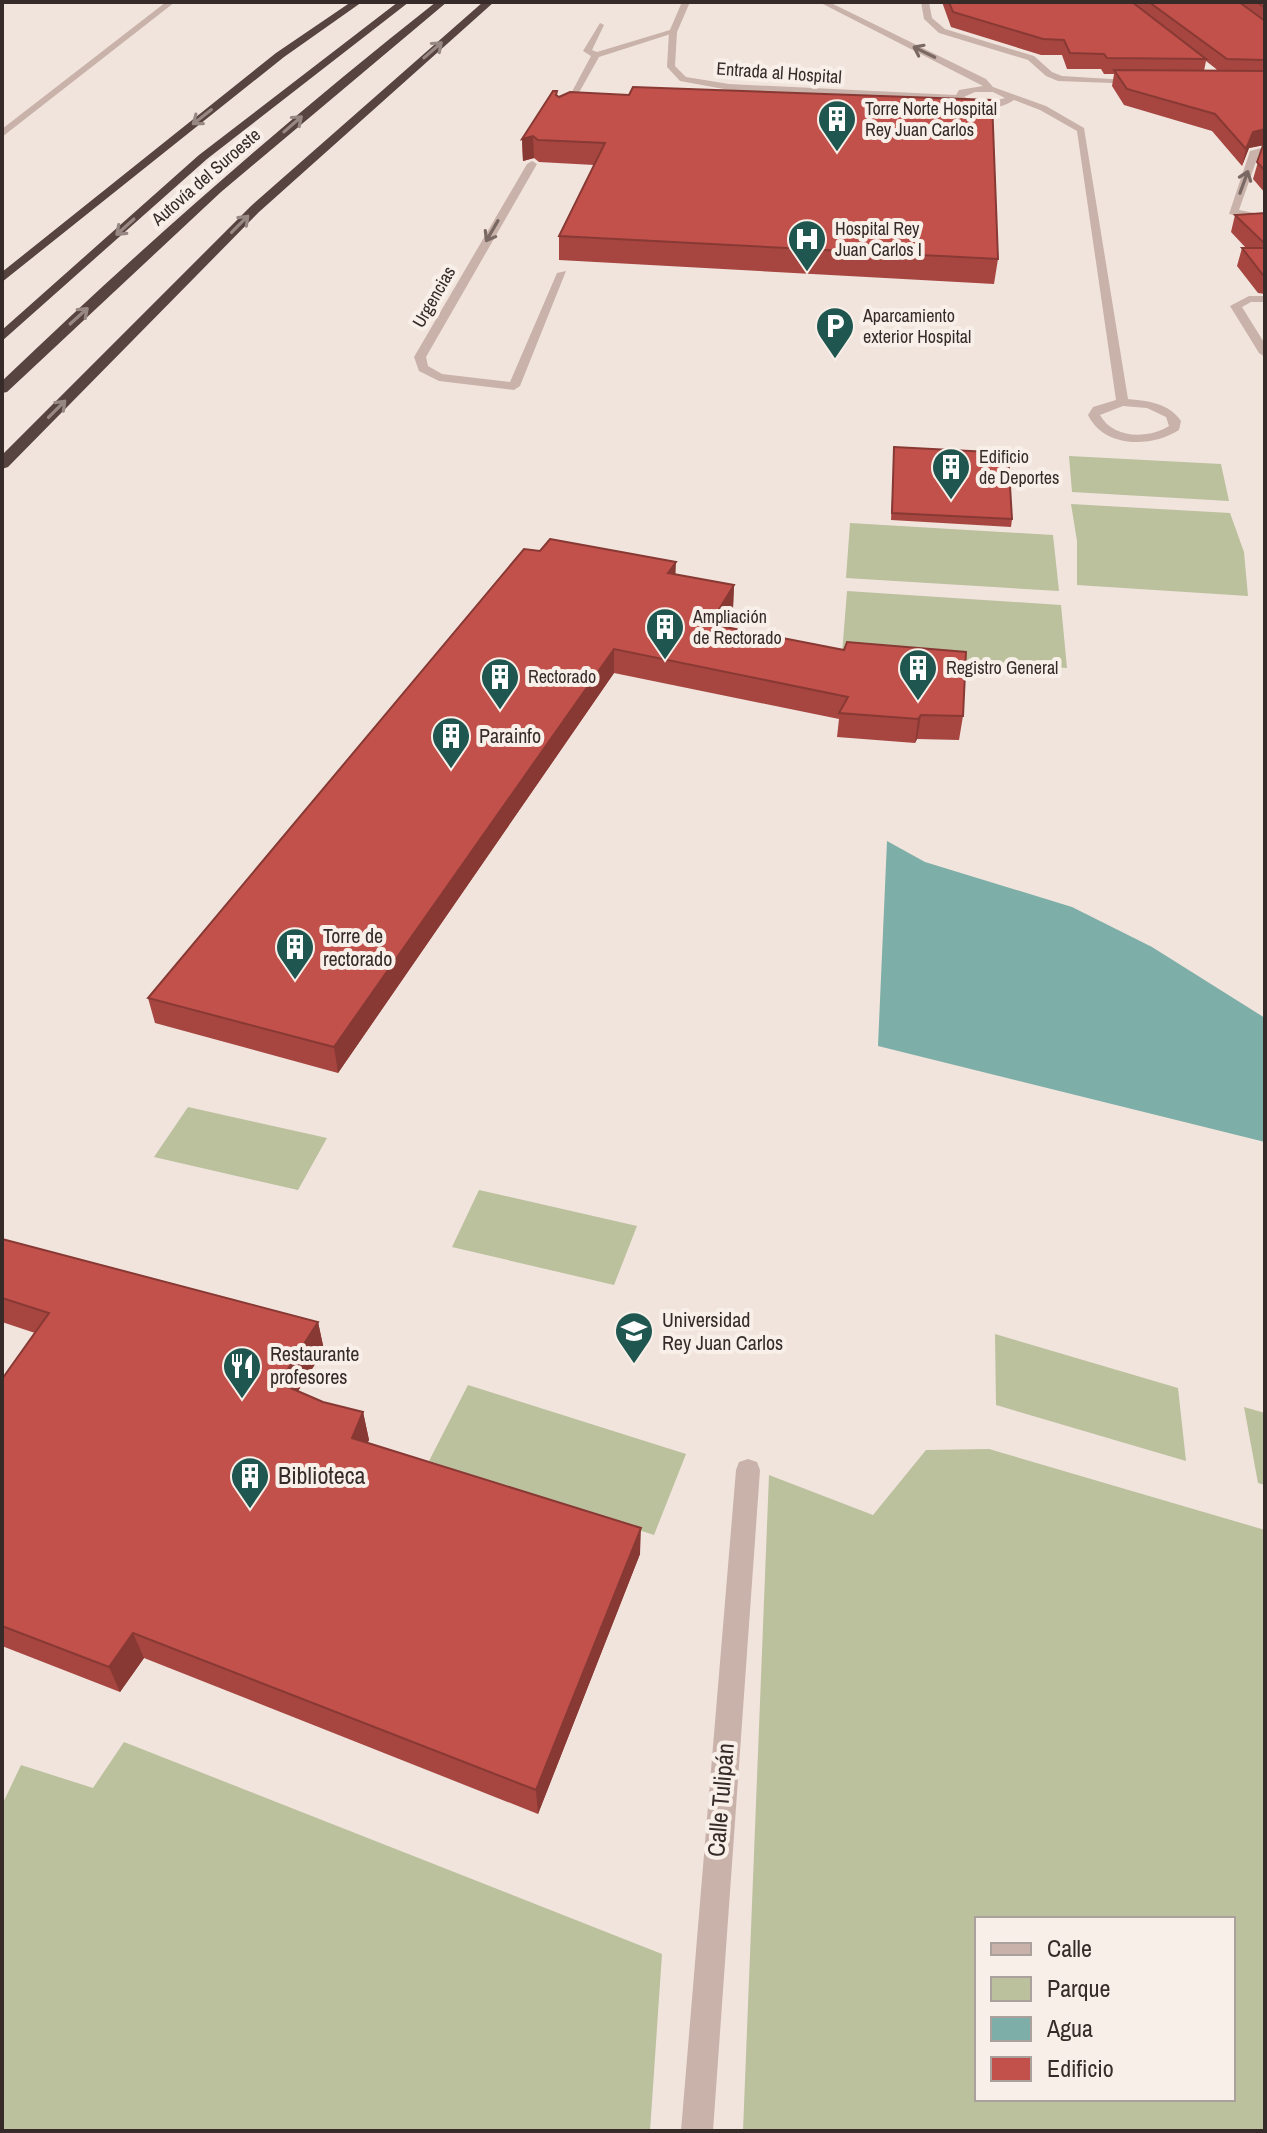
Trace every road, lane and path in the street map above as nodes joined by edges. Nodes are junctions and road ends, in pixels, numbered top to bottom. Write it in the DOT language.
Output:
graph roads {
  1 [pos="171,2"];
  2 [pos="339,2"];
  3 [pos="404,2"];
  4 [pos="442,2"];
  5 [pos="489,2"];
  6 [pos="686,2"];
  7 [pos="823,2"];
  8 [pos="925,2"];
  9 [pos="354,4"];
  10 [pos="600,25"];
  11 [pos="673,32"];
  12 [pos="309,49"];
  13 [pos="280,55"];
  14 [pos="596,55"];
  15 [pos="1151,81"];
  16 [pos="991,90"];
  17 [pos="266,92"];
  18 [pos="1010,96"];
  19 [pos="959,98"];
  20 [pos="997,105"];
  21 [pos="562,114"];
  22 [pos="1081,130"];
  23 [pos="2,134"];
  24 [pos="1260,150"];
  25 [pos="203,157"];
  26 [pos="532,164"];
  27 [pos="1265,218"];
  28 [pos="562,273"];
  29 [pos="2,278"];
  30 [pos="1265,299"];
  31 [pos="2,337"];
  32 [pos="1265,353"];
  33 [pos="2,389"];
  34 [pos="1122,402"];
  35 [pos="2,464"];
  36 [pos="748,1470"];
  37 [pos="697,2131"];
  1 -- 23 [label="street"];
  2 -- 13 [label="highway"];
  3 -- 25 [label="highway, Autovía del Suroeste"];
  33 -- 4 [label="highway, Autovía del Suroeste, one-way"];
  35 -- 5 [label="highway, one-way"];
  6 -- 11 [label="street, Entrada al Hospital"];
  16 -- 7 [label="street, one-way"];
  8 -- 15 [label="street"];
  9 -- 12 [label="highway"];
  9 -- 13 [label="highway"];
  10 -- 14 [label="street"];
  11 -- 14 [label="street"];
  11 -- 19 [label="street, Entrada al Hospital"];
  13 -- 29 [label="highway, one-way"];
  14 -- 21 [label="street"];
  16 -- 18 [label="street"];
  16 -- 19 [label="street"];
  17 -- 25 [label="highway"];
  18 -- 20 [label="street"];
  18 -- 22 [label="street"];
  19 -- 20 [label="street"];
  20 -- 22 [label="street"];
  22 -- 34 [label="street"];
  27 -- 24 [label="street, one-way"];
  25 -- 31 [label="highway, Autovía del Suroeste, one-way"];
  26 -- 28 [label="street, Urgencias, one-way"];
  30 -- 32 [label="street"];
  34 -- 34 [label="street"];
  36 -- 37 [label="street, Calle Tulipán"];
}
